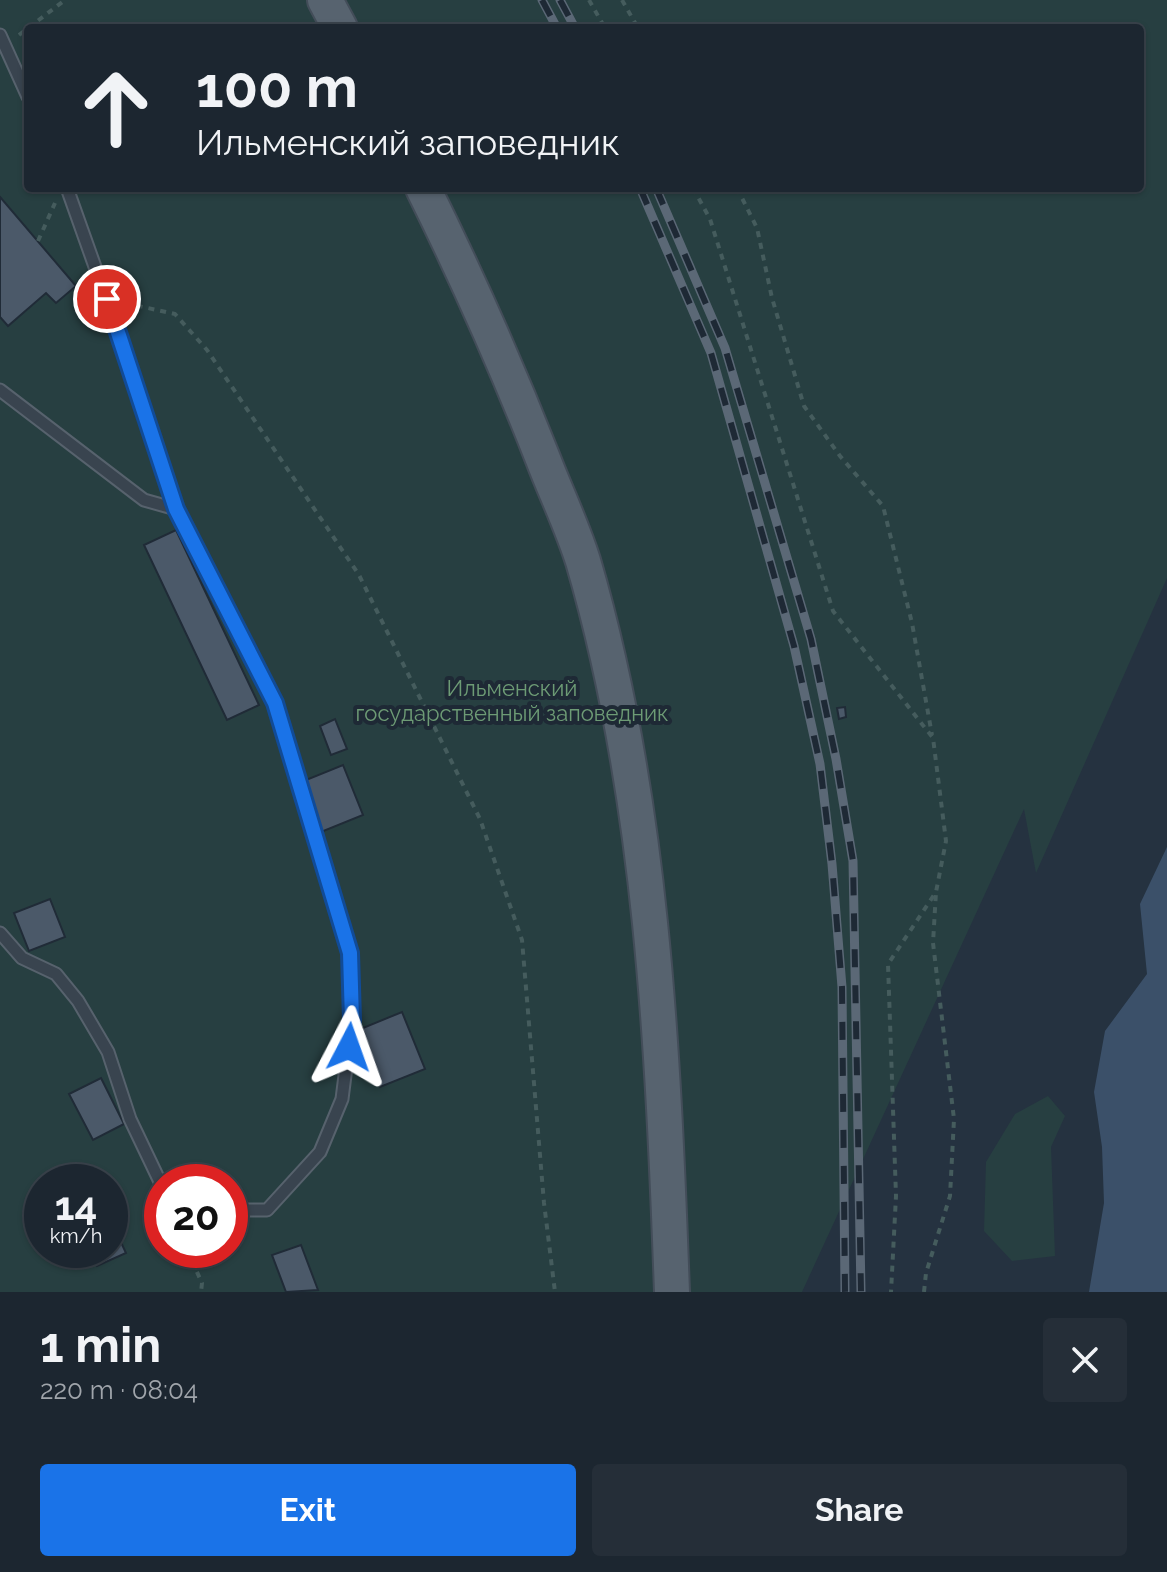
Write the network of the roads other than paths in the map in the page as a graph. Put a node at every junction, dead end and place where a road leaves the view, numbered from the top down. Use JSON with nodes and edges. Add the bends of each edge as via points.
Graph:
{"nodes":[{"id":1,"x":325,"y":0,"type":"edge"},
{"id":2,"x":338,"y":24,"type":"edge"},
{"id":3,"x":2,"y":40,"type":"edge"},
{"id":4,"x":24,"y":88,"type":"edge"},
{"id":5,"x":68,"y":192,"type":"edge"},
{"id":6,"x":425,"y":192,"type":"edge"},
{"id":7,"x":0,"y":390,"type":"edge"},
{"id":8,"x":176,"y":509,"type":"junction"},
{"id":9,"x":0,"y":933,"type":"edge"},
{"id":10,"x":151,"y":1164,"type":"edge"},
{"id":11,"x":248,"y":1210,"type":"edge"},
{"id":12,"x":672,"y":1292,"type":"edge"}],
"edges":[{"from":1,"to":2,"type":"main road"},
{"from":3,"to":4,"type":"lane"},
{"from":5,"to":8,"type":"lane"},
{"from":6,"to":12,"type":"main road","via":[[468,278],[582,558],[616,687],[648,898],[666,1127]]},
{"from":7,"to":8,"type":"lane","via":[[144,500]]},
{"from":8,"to":11,"type":"lane","via":[[275,703],[350,953],[352,1020],[342,1099],[320,1152],[267,1210]]},
{"from":9,"to":10,"type":"lane","via":[[22,958],[56,974],[78,1001],[108,1052]]}]}
